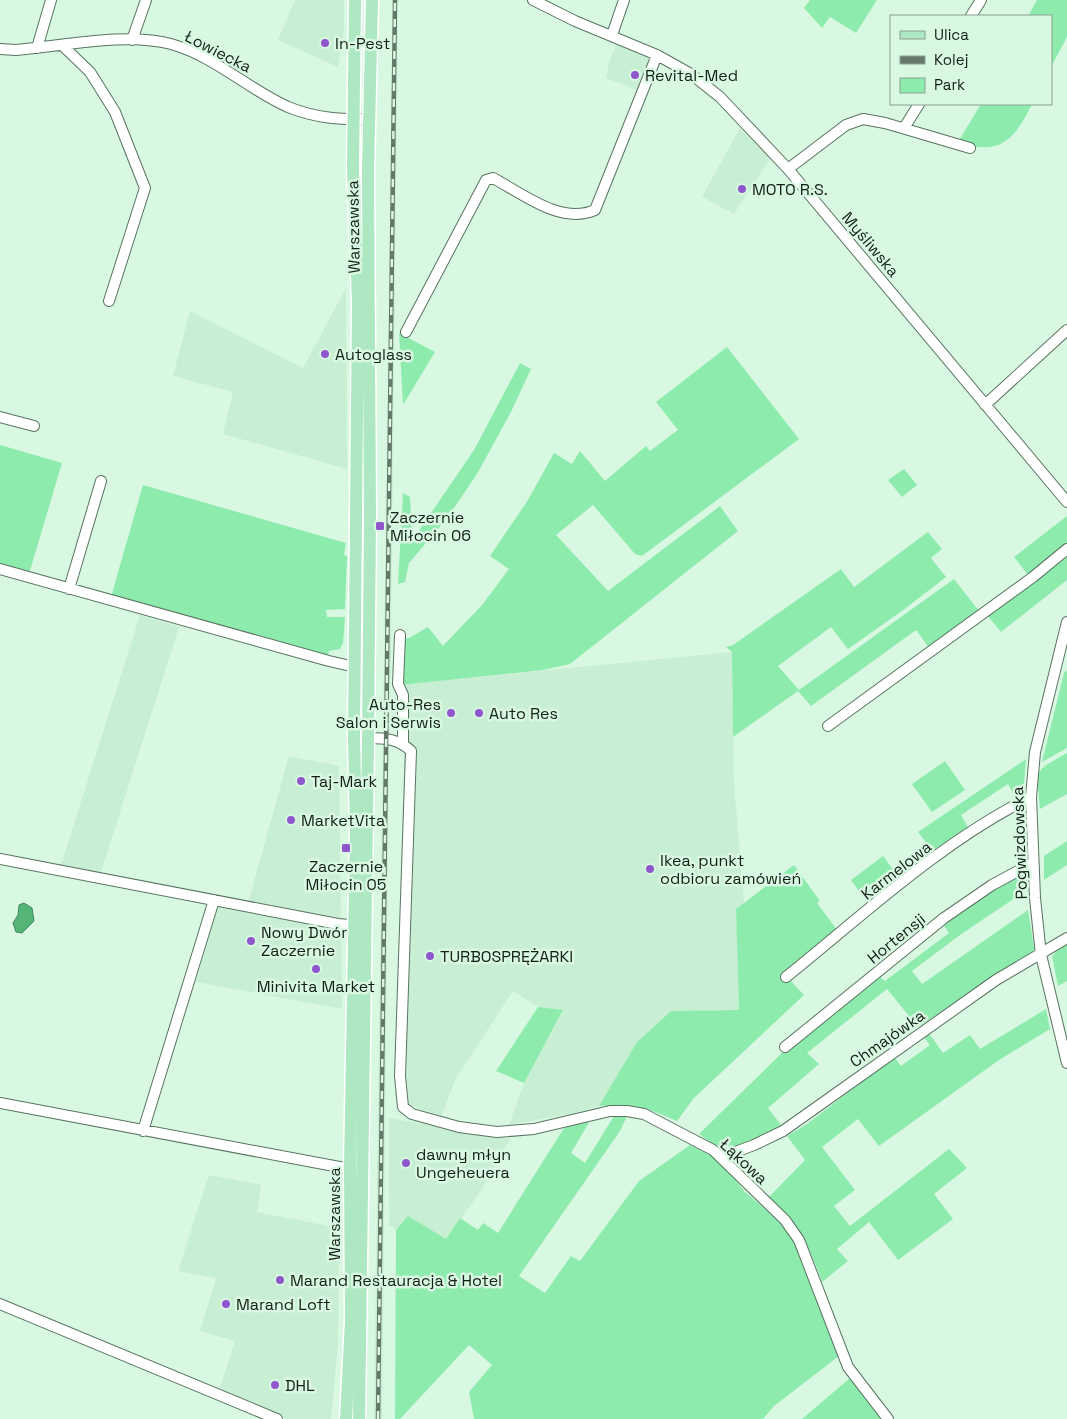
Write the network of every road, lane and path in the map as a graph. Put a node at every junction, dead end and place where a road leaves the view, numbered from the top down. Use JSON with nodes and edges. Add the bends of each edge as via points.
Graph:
{"nodes":[{"id":1,"x":51,"y":0,"type":"edge"},
{"id":2,"x":146,"y":0,"type":"edge"},
{"id":3,"x":355,"y":0,"type":"edge"},
{"id":4,"x":372,"y":0,"type":"edge"},
{"id":5,"x":533,"y":0,"type":"edge"},
{"id":6,"x":624,"y":0,"type":"edge"},
{"id":7,"x":981,"y":0,"type":"edge"},
{"id":8,"x":972,"y":15,"type":"edge"},
{"id":9,"x":612,"y":35,"type":"junction"},
{"id":10,"x":132,"y":40,"type":"junction"},
{"id":11,"x":63,"y":46,"type":"junction"},
{"id":12,"x":38,"y":48,"type":"junction"},
{"id":13,"x":0,"y":49,"type":"edge"},
{"id":14,"x":657,"y":54,"type":"junction"},
{"id":15,"x":917,"y":105,"type":"edge"},
{"id":16,"x":354,"y":119,"type":"junction"},
{"id":17,"x":370,"y":119,"type":"junction"},
{"id":18,"x":904,"y":128,"type":"junction"},
{"id":19,"x":970,"y":148,"type":"dead end"},
{"id":20,"x":788,"y":169,"type":"junction"},
{"id":21,"x":109,"y":301,"type":"dead end"},
{"id":22,"x":1067,"y":330,"type":"edge"},
{"id":23,"x":406,"y":332,"type":"dead end"},
{"id":24,"x":986,"y":405,"type":"junction"},
{"id":25,"x":0,"y":417,"type":"edge"},
{"id":26,"x":34,"y":426,"type":"dead end"},
{"id":27,"x":101,"y":481,"type":"dead end"},
{"id":28,"x":1067,"y":502,"type":"edge"},
{"id":29,"x":1067,"y":549,"type":"edge"},
{"id":30,"x":0,"y":569,"type":"edge"},
{"id":31,"x":69,"y":589,"type":"junction"},
{"id":32,"x":1067,"y":622,"type":"edge"},
{"id":33,"x":400,"y":635,"type":"dead end"},
{"id":34,"x":355,"y":667,"type":"junction"},
{"id":35,"x":368,"y":670,"type":"junction"},
{"id":36,"x":828,"y":726,"type":"dead end"},
{"id":37,"x":368,"y":738,"type":"junction"},
{"id":38,"x":403,"y":743,"type":"junction"},
{"id":39,"x":1031,"y":796,"type":"junction"},
{"id":40,"x":0,"y":859,"type":"edge"},
{"id":41,"x":1033,"y":863,"type":"junction"},
{"id":42,"x":214,"y":900,"type":"junction"},
{"id":43,"x":359,"y":926,"type":"junction"},
{"id":44,"x":1067,"y":938,"type":"edge"},
{"id":45,"x":1041,"y":955,"type":"junction"},
{"id":46,"x":786,"y":977,"type":"dead end"},
{"id":47,"x":785,"y":1047,"type":"dead end"},
{"id":48,"x":1067,"y":1063,"type":"edge"},
{"id":49,"x":357,"y":1102,"type":"junction"},
{"id":50,"x":0,"y":1103,"type":"edge"},
{"id":51,"x":143,"y":1131,"type":"junction"},
{"id":52,"x":722,"y":1157,"type":"junction"},
{"id":53,"x":350,"y":1169,"type":"junction"},
{"id":54,"x":0,"y":1304,"type":"edge"},
{"id":55,"x":277,"y":1419,"type":"edge"},
{"id":56,"x":346,"y":1419,"type":"edge"},
{"id":57,"x":359,"y":1419,"type":"edge"},
{"id":58,"x":888,"y":1419,"type":"edge"}],
"edges":[{"from":1,"to":12,"type":"street"},
{"from":2,"to":10,"type":"street"},
{"from":3,"to":16,"type":"main road","name":"Warszawska"},
{"from":4,"to":17,"type":"main road","name":"Warszawska"},
{"from":5,"to":9,"type":"street","name":"Myśliwska","via":[[575,22]]},
{"from":6,"to":9,"type":"street"},
{"from":7,"to":8,"type":"street"},
{"from":9,"to":14,"type":"street","name":"Myśliwska"},
{"from":10,"to":11,"type":"street","name":"Łowiecka"},
{"from":10,"to":16,"type":"street","name":"Łowiecka","via":[[171,44],[202,57],[286,106],[304,113]]},
{"from":11,"to":12,"type":"street","name":"Łowiecka"},
{"from":11,"to":21,"type":"street","via":[[90,72],[115,112],[145,188]]},
{"from":12,"to":13,"type":"street","name":"Łowiecka"},
{"from":14,"to":20,"type":"street","name":"Myśliwska","via":[[691,74],[720,97]]},
{"from":14,"to":23,"type":"street","via":[[595,210],[577,215],[560,213],[493,178],[486,180]]},
{"from":15,"to":18,"type":"street"},
{"from":16,"to":17,"type":"street","name":"Łowiecka"},
{"from":16,"to":34,"type":"main road","name":"Warszawska","via":[[358,302]]},
{"from":17,"to":35,"type":"main road","name":"Warszawska"},
{"from":18,"to":19,"type":"street"},
{"from":18,"to":20,"type":"street","via":[[863,119],[846,125]]},
{"from":20,"to":24,"type":"street","name":"Myśliwska"},
{"from":22,"to":24,"type":"street"},
{"from":24,"to":28,"type":"street","name":"Myśliwska"},
{"from":25,"to":26,"type":"street"},
{"from":27,"to":31,"type":"street"},
{"from":29,"to":36,"type":"street"},
{"from":30,"to":31,"type":"street"},
{"from":31,"to":34,"type":"street"},
{"from":32,"to":39,"type":"street","name":"Pogwizdowska","via":[[1035,752]]},
{"from":33,"to":38,"type":"street","via":[[398,684],[403,696]]},
{"from":34,"to":35,"type":"street"},
{"from":34,"to":43,"type":"main road","name":"Warszawska"},
{"from":35,"to":37,"type":"main road","name":"Warszawska"},
{"from":37,"to":38,"type":"street"},
{"from":37,"to":43,"type":"main road","name":"Warszawska"},
{"from":38,"to":52,"type":"street","name":"Łąkowa","via":[[411,751],[400,1076],[403,1107],[412,1114],[459,1127],[497,1132],[534,1129],[610,1111],[627,1111],[644,1114]]},
{"from":39,"to":41,"type":"street","name":"Pogwizdowska"},
{"from":39,"to":46,"type":"street","name":"Karmelowa","via":[[932,861]]},
{"from":40,"to":42,"type":"street"},
{"from":41,"to":45,"type":"street","name":"Pogwizdowska"},
{"from":41,"to":47,"type":"street","name":"Hortensji","via":[[992,885],[944,918]]},
{"from":42,"to":43,"type":"street"},
{"from":42,"to":51,"type":"street"},
{"from":43,"to":49,"type":"main road"},
{"from":44,"to":45,"type":"street","name":"Chmajówka"},
{"from":45,"to":48,"type":"street","name":"Pogwizdowska"},
{"from":45,"to":52,"type":"street","name":"Chmajówka","via":[[996,980],[783,1131]]},
{"from":49,"to":53,"type":"main road","name":"Warszawska"},
{"from":49,"to":57,"type":"main road","name":"Warszawska"},
{"from":50,"to":51,"type":"street"},
{"from":51,"to":53,"type":"street"},
{"from":52,"to":58,"type":"street","name":"Łąkowa","via":[[785,1220],[799,1240],[848,1367]]},
{"from":53,"to":56,"type":"main road","name":"Warszawska","via":[[351,1321]]},
{"from":54,"to":55,"type":"street"}]}
